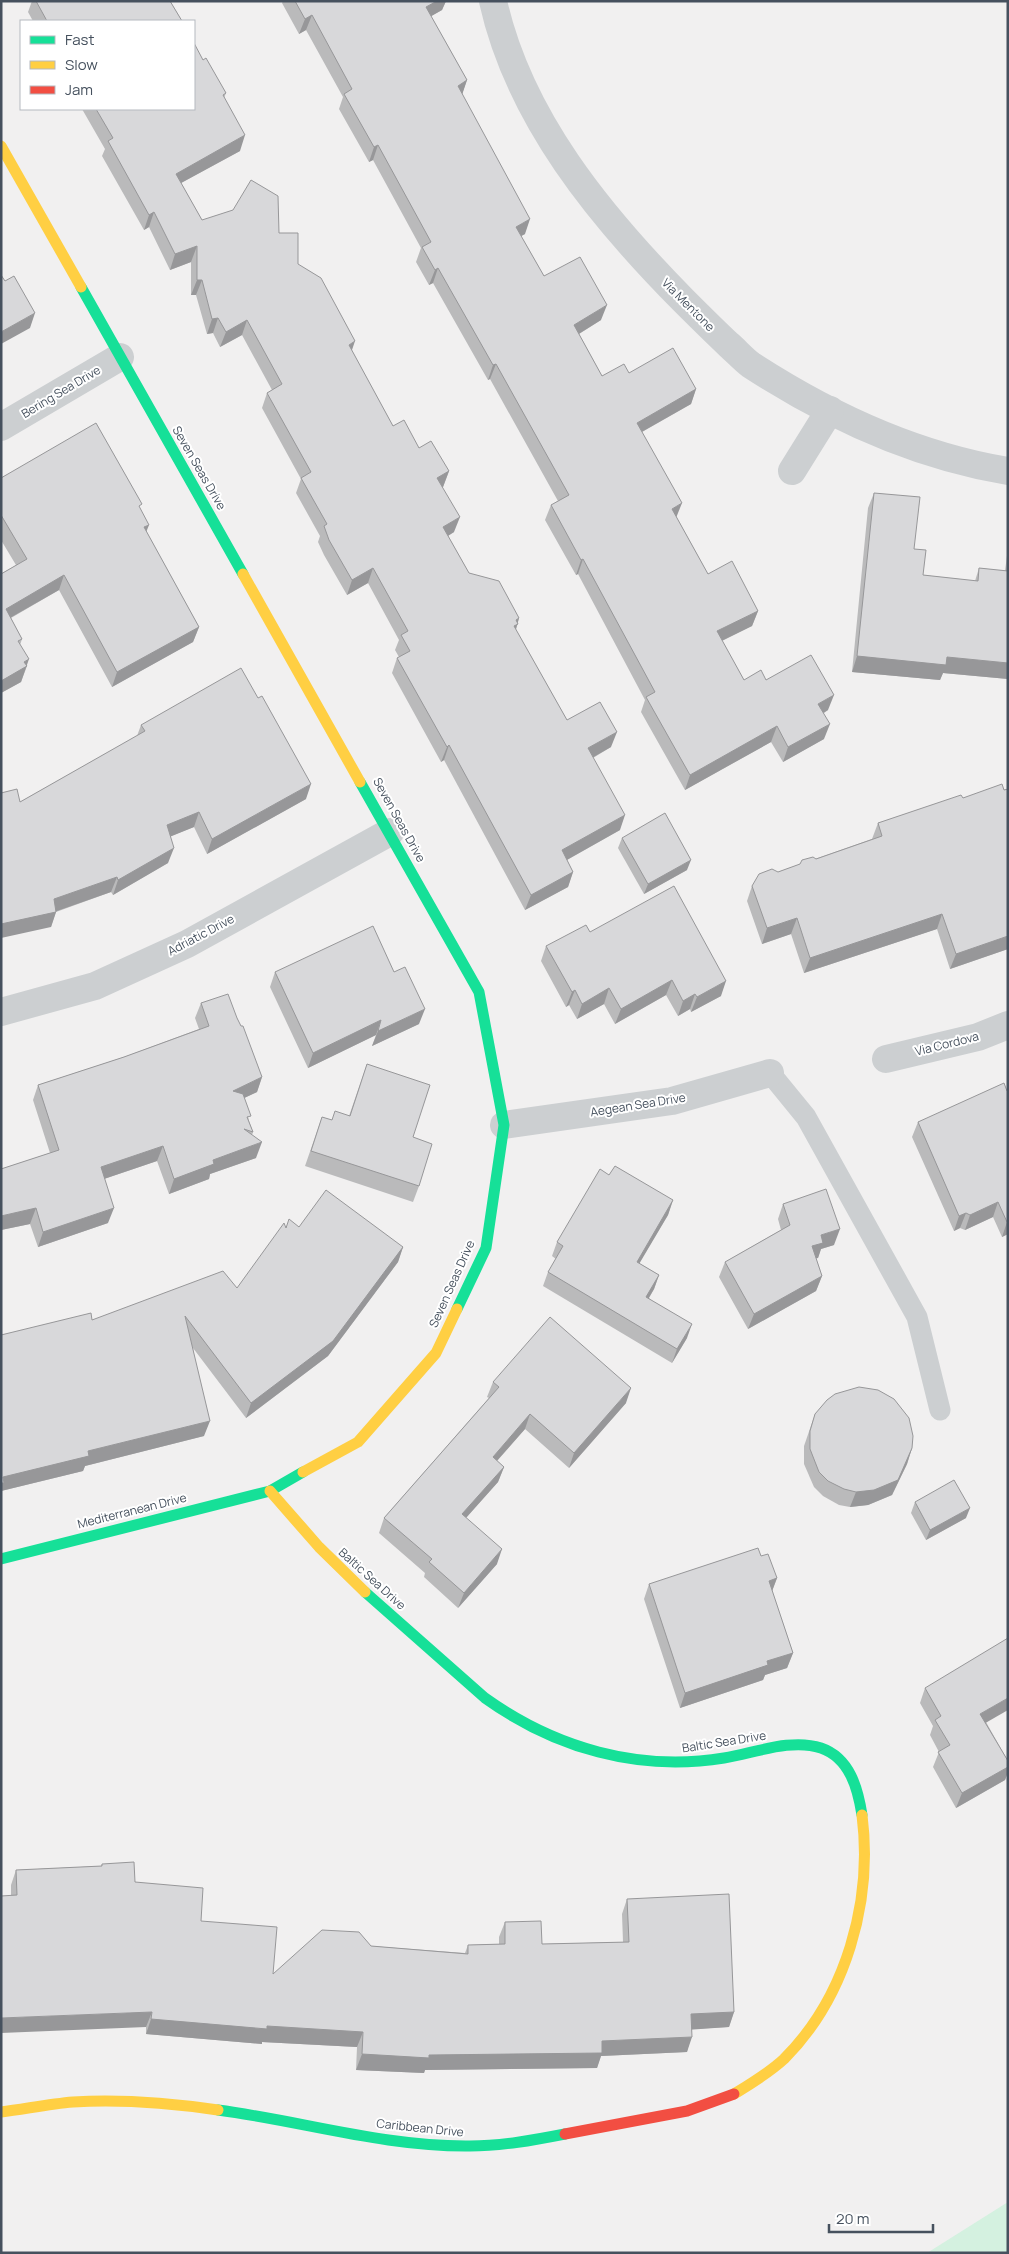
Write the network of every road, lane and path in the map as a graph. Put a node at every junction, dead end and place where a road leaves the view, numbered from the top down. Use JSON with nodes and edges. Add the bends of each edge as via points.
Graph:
{"nodes":[{"id":1,"x":493,"y":1,"type":"edge"},
{"id":2,"x":1,"y":146,"type":"edge"},
{"id":3,"x":120,"y":357,"type":"junction"},
{"id":4,"x":830,"y":410,"type":"junction"},
{"id":5,"x":1,"y":427,"type":"edge"},
{"id":6,"x":792,"y":471,"type":"dead end"},
{"id":7,"x":1008,"y":471,"type":"edge"},
{"id":8,"x":390,"y":832,"type":"junction"},
{"id":9,"x":1,"y":1012,"type":"edge"},
{"id":10,"x":1008,"y":1025,"type":"edge"},
{"id":11,"x":886,"y":1059,"type":"dead end"},
{"id":12,"x":770,"y":1073,"type":"joint"},
{"id":13,"x":504,"y":1125,"type":"junction"},
{"id":14,"x":940,"y":1410,"type":"dead end"},
{"id":15,"x":270,"y":1490,"type":"junction"},
{"id":16,"x":1,"y":1559,"type":"edge"},
{"id":17,"x":789,"y":2051,"type":"joint"},
{"id":18,"x":1,"y":2112,"type":"edge"}],
"edges":[{"from":1,"to":4,"type":"street","name":"Via Mentone","via":[[501,37],[531,102],[565,160],[606,218],[671,289],[750,364]]},
{"from":2,"to":3,"type":"street","name":"Seven Seas Drive"},
{"from":3,"to":5,"type":"street","name":"Bering Sea Drive"},
{"from":3,"to":8,"type":"street","name":"Seven Seas Drive"},
{"from":4,"to":6,"type":"street"},
{"from":4,"to":7,"type":"street","name":"Via Mentone","via":[[903,443],[978,466]]},
{"from":8,"to":9,"type":"street","name":"Adriatic Drive","via":[[187,944],[96,986]]},
{"from":8,"to":13,"type":"street","name":"Seven Seas Drive","via":[[479,992]]},
{"from":10,"to":11,"type":"street","name":"Via Cordova","via":[[978,1037]]},
{"from":12,"to":13,"type":"street","name":"Aegean Sea Drive","via":[[672,1101]]},
{"from":12,"to":14,"type":"lane","via":[[806,1117],[917,1317]]},
{"from":13,"to":15,"type":"street","name":"Seven Seas Drive","via":[[486,1248],[436,1353],[358,1442]]},
{"from":15,"to":16,"type":"street","name":"Mediterranean Drive"},
{"from":15,"to":17,"type":"street","name":"Baltic Sea Drive","via":[[360,1589],[488,1700],[540,1730],[603,1754],[658,1763],[708,1761],[799,1745],[826,1750],[840,1759],[851,1772],[860,1806],[863,1863],[859,1915],[848,1959],[833,1992],[812,2025]]},
{"from":17,"to":18,"type":"street","name":"Caribbean Drive","via":[[737,2093],[712,2103],[549,2138],[499,2144],[469,2146],[398,2142],[225,2111],[123,2101],[71,2102]]}]}
